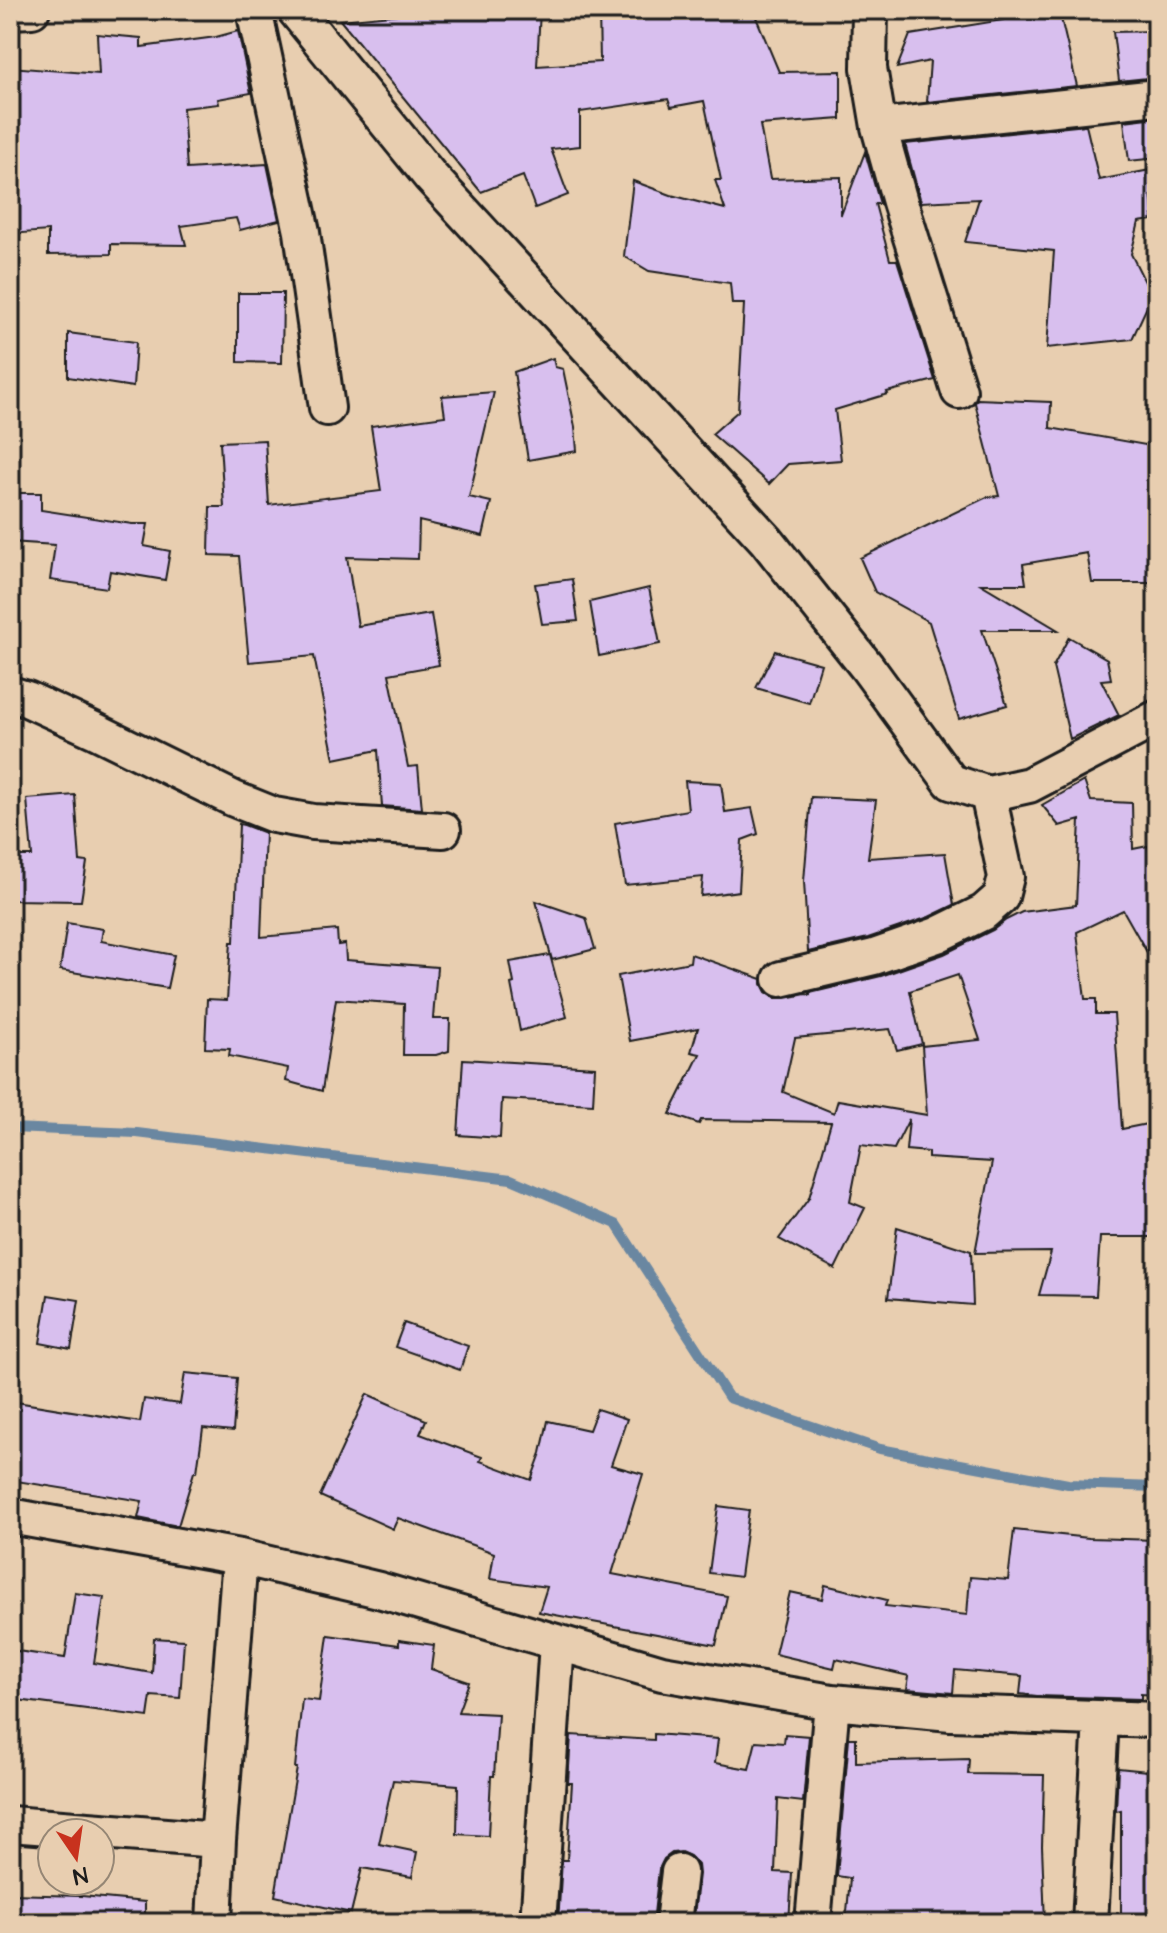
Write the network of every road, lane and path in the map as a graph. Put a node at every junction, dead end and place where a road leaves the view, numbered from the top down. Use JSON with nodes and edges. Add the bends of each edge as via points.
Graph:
{"nodes":[{"id":1,"x":32,"y":10,"type":"edge"},
{"id":2,"x":254,"y":10,"type":"edge"},
{"id":3,"x":295,"y":10,"type":"edge"},
{"id":4,"x":870,"y":10,"type":"edge"},
{"id":5,"x":10,"y":11,"type":"edge"},
{"id":6,"x":1157,"y":97,"type":"edge"},
{"id":7,"x":879,"y":127,"type":"junction"},
{"id":8,"x":959,"y":391,"type":"dead end"},
{"id":9,"x":327,"y":408,"type":"dead end"},
{"id":10,"x":10,"y":694,"type":"edge"},
{"id":11,"x":1157,"y":718,"type":"edge"},
{"id":12,"x":988,"y":794,"type":"junction"},
{"id":13,"x":443,"y":830,"type":"dead end"},
{"id":14,"x":781,"y":979,"type":"dead end"},
{"id":15,"x":10,"y":1516,"type":"edge"},
{"id":16,"x":240,"y":1557,"type":"junction"},
{"id":17,"x":557,"y":1643,"type":"junction"},
{"id":18,"x":832,"y":1702,"type":"junction"},
{"id":19,"x":1101,"y":1719,"type":"junction"},
{"id":20,"x":1157,"y":1720,"type":"edge"},
{"id":21,"x":10,"y":1824,"type":"edge"},
{"id":22,"x":218,"y":1840,"type":"junction"},
{"id":23,"x":679,"y":1872,"type":"dead end"},
{"id":24,"x":214,"y":1923,"type":"edge"},
{"id":25,"x":538,"y":1923,"type":"edge"},
{"id":26,"x":673,"y":1923,"type":"edge"},
{"id":27,"x":813,"y":1923,"type":"edge"},
{"id":28,"x":1090,"y":1923,"type":"edge"}],
"edges":[{"from":1,"to":5,"type":"street"},
{"from":2,"to":9,"type":"street","via":[[302,232]]},
{"from":3,"to":12,"type":"street","via":[[430,176],[766,540],[951,782]]},
{"from":4,"to":7,"type":"street","via":[[869,68]]},
{"from":6,"to":7,"type":"street"},
{"from":7,"to":8,"type":"street"},
{"from":10,"to":13,"type":"street","via":[[274,815]]},
{"from":11,"to":12,"type":"street","via":[[1029,785]]},
{"from":12,"to":14,"type":"street","via":[[1006,877],[1001,897],[984,912],[937,935],[874,957]]},
{"from":15,"to":16,"type":"street"},
{"from":16,"to":17,"type":"street","via":[[379,1590]]},
{"from":16,"to":22,"type":"street"},
{"from":17,"to":18,"type":"street","via":[[662,1673]]},
{"from":17,"to":25,"type":"street"},
{"from":18,"to":19,"type":"street"},
{"from":18,"to":27,"type":"street"},
{"from":19,"to":20,"type":"street"},
{"from":19,"to":28,"type":"street"},
{"from":21,"to":22,"type":"street"},
{"from":22,"to":24,"type":"street"},
{"from":23,"to":26,"type":"street"}]}
